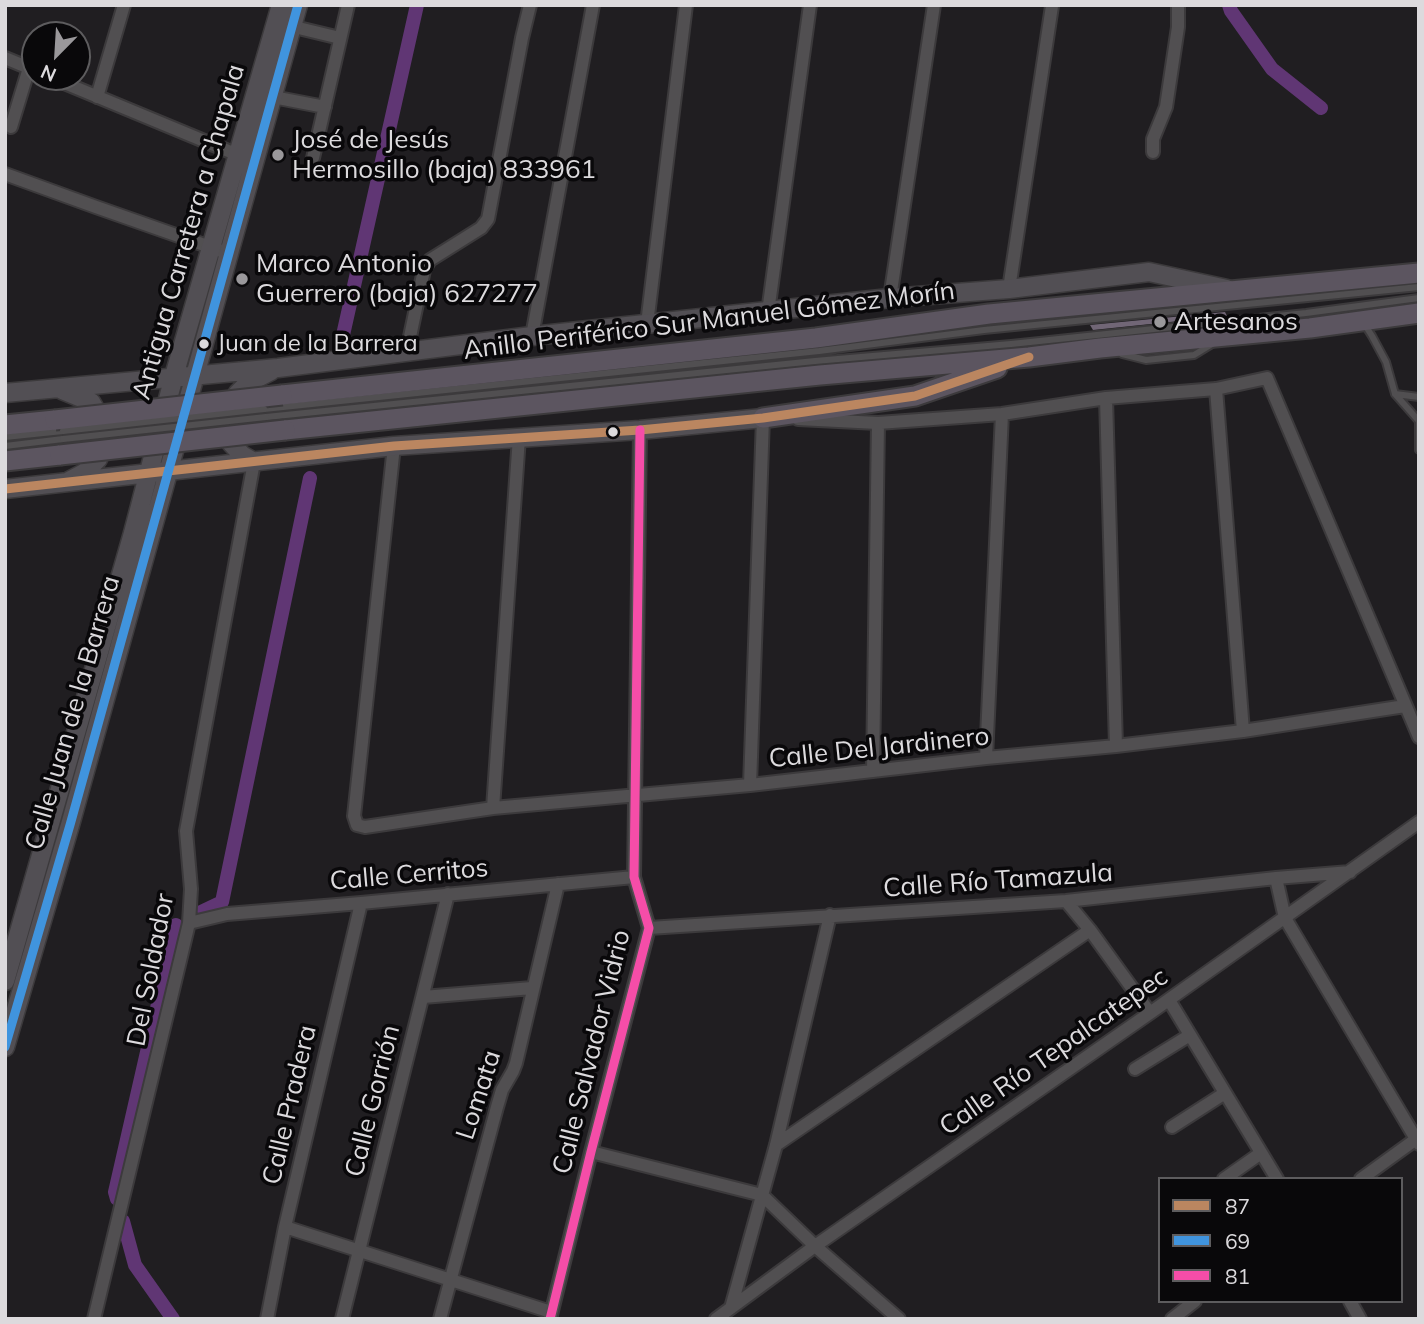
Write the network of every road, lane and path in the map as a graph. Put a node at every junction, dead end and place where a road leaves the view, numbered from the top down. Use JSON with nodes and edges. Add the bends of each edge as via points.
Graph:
{"nodes":[{"id":1,"x":124,"y":5,"type":"edge"},
{"id":2,"x":298,"y":5,"type":"edge"},
{"id":3,"x":348,"y":5,"type":"edge"},
{"id":4,"x":530,"y":5,"type":"edge"},
{"id":5,"x":593,"y":5,"type":"edge"},
{"id":6,"x":686,"y":5,"type":"edge"},
{"id":7,"x":810,"y":5,"type":"edge"},
{"id":8,"x":934,"y":5,"type":"edge"},
{"id":9,"x":1051,"y":5,"type":"edge"},
{"id":10,"x":1178,"y":5,"type":"edge"},
{"id":11,"x":283,"y":18,"type":"edge"},
{"id":12,"x":340,"y":38,"type":"junction"},
{"id":13,"x":24,"y":91,"type":"edge"},
{"id":14,"x":83,"y":91,"type":"edge"},
{"id":15,"x":97,"y":97,"type":"junction"},
{"id":16,"x":273,"y":97,"type":"junction"},
{"id":17,"x":325,"y":107,"type":"junction"},
{"id":18,"x":11,"y":127,"type":"dead end"},
{"id":19,"x":1153,"y":152,"type":"dead end"},
{"id":20,"x":238,"y":155,"type":"junction"},
{"id":21,"x":313,"y":158,"type":"dead end"},
{"id":22,"x":5,"y":173,"type":"edge"},
{"id":23,"x":212,"y":247,"type":"junction"},
{"id":24,"x":230,"y":254,"type":"junction"},
{"id":25,"x":1419,"y":273,"type":"edge"},
{"id":26,"x":1419,"y":287,"type":"edge"},
{"id":27,"x":1009,"y":289,"type":"junction"},
{"id":28,"x":1298,"y":291,"type":"junction"},
{"id":29,"x":1231,"y":297,"type":"junction"},
{"id":30,"x":890,"y":298,"type":"junction"},
{"id":31,"x":1419,"y":298,"type":"edge"},
{"id":32,"x":768,"y":312,"type":"junction"},
{"id":33,"x":1419,"y":313,"type":"edge"},
{"id":34,"x":1308,"y":320,"type":"junction"},
{"id":35,"x":1362,"y":321,"type":"junction"},
{"id":36,"x":647,"y":324,"type":"junction"},
{"id":37,"x":1237,"y":329,"type":"junction"},
{"id":38,"x":532,"y":336,"type":"junction"},
{"id":39,"x":407,"y":351,"type":"junction"},
{"id":40,"x":1029,"y":357,"type":"junction"},
{"id":41,"x":278,"y":368,"type":"junction"},
{"id":42,"x":195,"y":374,"type":"junction"},
{"id":43,"x":174,"y":376,"type":"junction"},
{"id":44,"x":57,"y":388,"type":"junction"},
{"id":45,"x":1216,"y":389,"type":"junction"},
{"id":46,"x":5,"y":393,"type":"edge"},
{"id":47,"x":1395,"y":394,"type":"junction"},
{"id":48,"x":1419,"y":397,"type":"edge"},
{"id":49,"x":1106,"y":398,"type":"junction"},
{"id":50,"x":265,"y":413,"type":"junction"},
{"id":51,"x":1002,"y":414,"type":"junction"},
{"id":52,"x":763,"y":418,"type":"junction"},
{"id":53,"x":1418,"y":419,"type":"edge"},
{"id":54,"x":878,"y":423,"type":"junction"},
{"id":55,"x":5,"y":425,"type":"edge"},
{"id":56,"x":59,"y":426,"type":"junction"},
{"id":57,"x":640,"y":430,"type":"junction"},
{"id":58,"x":5,"y":437,"type":"edge"},
{"id":59,"x":519,"y":437,"type":"junction"},
{"id":60,"x":5,"y":446,"type":"edge"},
{"id":61,"x":394,"y":446,"type":"junction"},
{"id":62,"x":62,"y":447,"type":"junction"},
{"id":63,"x":1419,"y":450,"type":"edge"},
{"id":64,"x":5,"y":461,"type":"edge"},
{"id":65,"x":254,"y":462,"type":"junction"},
{"id":66,"x":167,"y":473,"type":"junction"},
{"id":67,"x":148,"y":474,"type":"junction"},
{"id":68,"x":66,"y":482,"type":"junction"},
{"id":69,"x":5,"y":489,"type":"edge"},
{"id":70,"x":1405,"y":706,"type":"junction"},
{"id":71,"x":1243,"y":732,"type":"junction"},
{"id":72,"x":1419,"y":737,"type":"edge"},
{"id":73,"x":1116,"y":746,"type":"junction"},
{"id":74,"x":986,"y":758,"type":"junction"},
{"id":75,"x":873,"y":772,"type":"junction"},
{"id":76,"x":750,"y":785,"type":"junction"},
{"id":77,"x":635,"y":795,"type":"junction"},
{"id":78,"x":494,"y":808,"type":"junction"},
{"id":79,"x":51,"y":820,"type":"junction"},
{"id":80,"x":1419,"y":822,"type":"edge"},
{"id":81,"x":70,"y":825,"type":"junction"},
{"id":82,"x":1350,"y":872,"type":"junction"},
{"id":83,"x":634,"y":877,"type":"junction"},
{"id":84,"x":1276,"y":878,"type":"junction"},
{"id":85,"x":558,"y":884,"type":"junction"},
{"id":86,"x":448,"y":894,"type":"junction"},
{"id":87,"x":1066,"y":901,"type":"junction"},
{"id":88,"x":361,"y":903,"type":"junction"},
{"id":89,"x":830,"y":915,"type":"junction"},
{"id":90,"x":1285,"y":918,"type":"junction"},
{"id":91,"x":22,"y":923,"type":"junction"},
{"id":92,"x":189,"y":923,"type":"junction"},
{"id":93,"x":40,"y":928,"type":"junction"},
{"id":94,"x":649,"y":928,"type":"junction"},
{"id":95,"x":1090,"y":930,"type":"junction"},
{"id":96,"x":5,"y":981,"type":"edge"},
{"id":97,"x":532,"y":988,"type":"junction"},
{"id":98,"x":423,"y":997,"type":"junction"},
{"id":99,"x":1169,"y":1000,"type":"junction"},
{"id":100,"x":1150,"y":1013,"type":"junction"},
{"id":101,"x":1190,"y":1035,"type":"junction"},
{"id":102,"x":7,"y":1037,"type":"edge"},
{"id":103,"x":1135,"y":1069,"type":"dead end"},
{"id":104,"x":1225,"y":1093,"type":"junction"},
{"id":105,"x":1172,"y":1128,"type":"dead end"},
{"id":106,"x":1418,"y":1140,"type":"edge"},
{"id":107,"x":776,"y":1145,"type":"junction"},
{"id":108,"x":591,"y":1152,"type":"junction"},
{"id":109,"x":1261,"y":1153,"type":"junction"},
{"id":110,"x":1227,"y":1177,"type":"edge"},
{"id":111,"x":1276,"y":1177,"type":"edge"},
{"id":112,"x":1364,"y":1177,"type":"edge"},
{"id":113,"x":762,"y":1195,"type":"junction"},
{"id":114,"x":285,"y":1227,"type":"junction"},
{"id":115,"x":815,"y":1246,"type":"junction"},
{"id":116,"x":358,"y":1251,"type":"junction"},
{"id":117,"x":450,"y":1279,"type":"junction"},
{"id":118,"x":1192,"y":1303,"type":"edge"},
{"id":119,"x":1351,"y":1303,"type":"edge"},
{"id":120,"x":732,"y":1308,"type":"junction"},
{"id":121,"x":550,"y":1316,"type":"edge"},
{"id":122,"x":94,"y":1319,"type":"edge"},
{"id":123,"x":267,"y":1319,"type":"edge"},
{"id":124,"x":342,"y":1319,"type":"edge"},
{"id":125,"x":440,"y":1319,"type":"edge"},
{"id":126,"x":716,"y":1319,"type":"edge"},
{"id":127,"x":899,"y":1319,"type":"edge"},
{"id":128,"x":1172,"y":1319,"type":"edge"},
{"id":129,"x":1360,"y":1319,"type":"edge"}],
"edges":[{"from":1,"to":15,"type":"street"},
{"from":2,"to":11,"type":"main road","name":"Antigua Carretera a Chapala"},
{"from":3,"to":12,"type":"street"},
{"from":4,"to":39,"type":"street","via":[[488,219],[430,260]]},
{"from":5,"to":38,"type":"street"},
{"from":6,"to":36,"type":"street"},
{"from":7,"to":32,"type":"street"},
{"from":8,"to":30,"type":"street"},
{"from":9,"to":27,"type":"street"},
{"from":10,"to":19,"type":"street","via":[[1166,107],[1153,139]]},
{"from":11,"to":12,"type":"street"},
{"from":11,"to":16,"type":"main road","name":"Antigua Carretera a Chapala"},
{"from":11,"to":20,"type":"main road","name":"Antigua Carretera a Chapala"},
{"from":12,"to":17,"type":"street"},
{"from":13,"to":18,"type":"street"},
{"from":14,"to":15,"type":"street"},
{"from":15,"to":20,"type":"street"},
{"from":16,"to":17,"type":"street"},
{"from":16,"to":24,"type":"main road","name":"Antigua Carretera a Chapala"},
{"from":17,"to":21,"type":"street"},
{"from":20,"to":23,"type":"main road","name":"Antigua Carretera a Chapala"},
{"from":22,"to":23,"type":"street"},
{"from":23,"to":24,"type":"street"},
{"from":23,"to":43,"type":"main road","name":"Antigua Carretera a Chapala"},
{"from":24,"to":42,"type":"main road","name":"Antigua Carretera a Chapala"},
{"from":25,"to":28,"type":"highway","name":"Anillo Periférico Sur Manuel Gómez Morín"},
{"from":26,"to":28,"type":"lane"},
{"from":27,"to":29,"type":"main road","via":[[1149,272]]},
{"from":27,"to":30,"type":"main road"},
{"from":28,"to":29,"type":"highway","name":"Anillo Periférico Sur Manuel Gómez Morín"},
{"from":29,"to":50,"type":"lane","via":[[805,353]]},
{"from":29,"to":56,"type":"highway","name":"Anillo Periférico Sur Manuel Gómez Morín","bridge":true,"via":[[989,314],[816,338],[282,395]]},
{"from":30,"to":32,"type":"main road"},
{"from":31,"to":34,"type":"lane"},
{"from":32,"to":36,"type":"main road"},
{"from":33,"to":35,"type":"highway"},
{"from":34,"to":35,"type":"highway"},
{"from":34,"to":37,"type":"highway"},
{"from":35,"to":47,"type":"lane","via":[[1386,362]]},
{"from":36,"to":38,"type":"main road"},
{"from":37,"to":40,"type":"highway"},
{"from":37,"to":50,"type":"lane","via":[[1011,344]]},
{"from":38,"to":39,"type":"main road"},
{"from":39,"to":41,"type":"main road"},
{"from":40,"to":52,"type":"highway","via":[[915,396]]},
{"from":40,"to":62,"type":"highway","bridge":true,"via":[[285,430]]},
{"from":41,"to":42,"type":"main road"},
{"from":41,"to":65,"type":"main road","via":[[248,383],[229,410],[231,443]]},
{"from":42,"to":43,"type":"main road"},
{"from":42,"to":66,"type":"main road","name":"Antigua Carretera a Chapala"},
{"from":43,"to":44,"type":"main road"},
{"from":43,"to":67,"type":"main road","name":"Antigua Carretera a Chapala"},
{"from":44,"to":46,"type":"main road"},
{"from":44,"to":68,"type":"main road","via":[[91,402],[105,438],[98,459]]},
{"from":45,"to":49,"type":"street"},
{"from":45,"to":70,"type":"street","via":[[1267,378]]},
{"from":45,"to":71,"type":"street"},
{"from":47,"to":48,"type":"lane"},
{"from":47,"to":53,"type":"lane"},
{"from":49,"to":51,"type":"street"},
{"from":49,"to":73,"type":"street"},
{"from":50,"to":56,"type":"lane","bridge":true},
{"from":50,"to":62,"type":"lane","bridge":true},
{"from":51,"to":54,"type":"street"},
{"from":51,"to":74,"type":"street"},
{"from":52,"to":54,"type":"street"},
{"from":52,"to":57,"type":"main road"},
{"from":52,"to":76,"type":"street"},
{"from":53,"to":63,"type":"lane"},
{"from":54,"to":75,"type":"street"},
{"from":55,"to":56,"type":"highway","name":"Anillo Periférico Sur Manuel Gómez Morín"},
{"from":56,"to":58,"type":"lane"},
{"from":57,"to":59,"type":"main road"},
{"from":57,"to":77,"type":"street","name":"Calle Salvador Vidrio"},
{"from":59,"to":61,"type":"main road"},
{"from":59,"to":78,"type":"street"},
{"from":60,"to":62,"type":"lane"},
{"from":61,"to":65,"type":"main road"},
{"from":61,"to":78,"type":"street","name":"Calle Del Jardinero","via":[[354,816],[357,825],[365,827]]},
{"from":62,"to":64,"type":"highway"},
{"from":65,"to":66,"type":"main road"},
{"from":65,"to":92,"type":"street","name":"Del Soldador","via":[[186,831]]},
{"from":66,"to":67,"type":"main road"},
{"from":66,"to":81,"type":"main road","name":"Calle Juan de la Barrera"},
{"from":67,"to":68,"type":"main road"},
{"from":67,"to":79,"type":"main road","name":"Calle Juan de la Barrera"},
{"from":68,"to":69,"type":"main road"},
{"from":70,"to":71,"type":"street","name":"Calle Del Jardinero"},
{"from":70,"to":72,"type":"street"},
{"from":71,"to":73,"type":"street","name":"Calle Del Jardinero"},
{"from":73,"to":74,"type":"street","name":"Calle Del Jardinero"},
{"from":74,"to":75,"type":"street","name":"Calle Del Jardinero"},
{"from":75,"to":76,"type":"street","name":"Calle Del Jardinero"},
{"from":76,"to":77,"type":"street","name":"Calle Del Jardinero"},
{"from":77,"to":78,"type":"street","name":"Calle Del Jardinero"},
{"from":77,"to":83,"type":"street","name":"Calle Salvador Vidrio"},
{"from":79,"to":81,"type":"main road"},
{"from":79,"to":91,"type":"main road","name":"Calle Juan de la Barrera"},
{"from":80,"to":82,"type":"street","name":"Calle Río Tepalcatepec"},
{"from":81,"to":93,"type":"main road","name":"Calle Juan de la Barrera"},
{"from":82,"to":84,"type":"street","name":"Calle Río Tamazula"},
{"from":82,"to":90,"type":"street","name":"Calle Río Tepalcatepec"},
{"from":83,"to":85,"type":"street","name":"Calle Cerritos"},
{"from":83,"to":94,"type":"street","name":"Calle Salvador Vidrio"},
{"from":84,"to":87,"type":"street","name":"Calle Río Tamazula"},
{"from":84,"to":90,"type":"street"},
{"from":85,"to":86,"type":"street","name":"Calle Cerritos"},
{"from":85,"to":97,"type":"street","name":"Lomata"},
{"from":86,"to":88,"type":"street","name":"Calle Cerritos"},
{"from":86,"to":98,"type":"street","name":"Calle Gorrión"},
{"from":87,"to":89,"type":"street","name":"Calle Río Tamazula"},
{"from":87,"to":95,"type":"street"},
{"from":88,"to":92,"type":"street","name":"Calle Cerritos","via":[[227,914]]},
{"from":88,"to":114,"type":"street","name":"Calle Pradera"},
{"from":89,"to":94,"type":"street","name":"Calle Río Tamazula"},
{"from":89,"to":107,"type":"street"},
{"from":90,"to":99,"type":"street","name":"Calle Río Tepalcatepec"},
{"from":90,"to":106,"type":"street"},
{"from":91,"to":93,"type":"main road"},
{"from":91,"to":96,"type":"main road","name":"Calle Juan de la Barrera"},
{"from":92,"to":122,"type":"street","name":"Del Soldador"},
{"from":93,"to":102,"type":"main road","name":"Calle Juan de la Barrera"},
{"from":94,"to":108,"type":"street","name":"Calle Salvador Vidrio"},
{"from":95,"to":100,"type":"street"},
{"from":95,"to":107,"type":"street"},
{"from":97,"to":98,"type":"street"},
{"from":97,"to":117,"type":"street","name":"Lomata","via":[[516,1063],[502,1090]]},
{"from":98,"to":116,"type":"street","name":"Calle Gorrión"},
{"from":99,"to":100,"type":"street","name":"Calle Río Tepalcatepec"},
{"from":99,"to":101,"type":"street"},
{"from":100,"to":115,"type":"street","name":"Calle Río Tepalcatepec"},
{"from":101,"to":103,"type":"street"},
{"from":101,"to":104,"type":"street"},
{"from":104,"to":105,"type":"street"},
{"from":104,"to":109,"type":"street"},
{"from":106,"to":112,"type":"street"},
{"from":107,"to":113,"type":"street"},
{"from":108,"to":113,"type":"street"},
{"from":108,"to":121,"type":"street","name":"Calle Salvador Vidrio"},
{"from":109,"to":110,"type":"street"},
{"from":109,"to":111,"type":"street"},
{"from":113,"to":115,"type":"street"},
{"from":113,"to":120,"type":"street"},
{"from":114,"to":116,"type":"street"},
{"from":114,"to":123,"type":"street","name":"Calle Pradera"},
{"from":115,"to":120,"type":"street","name":"Calle Río Tepalcatepec"},
{"from":115,"to":127,"type":"street"},
{"from":116,"to":117,"type":"street"},
{"from":116,"to":124,"type":"street","name":"Calle Gorrión"},
{"from":117,"to":121,"type":"street"},
{"from":117,"to":125,"type":"street","name":"Lomata"},
{"from":118,"to":128,"type":"street"},
{"from":119,"to":129,"type":"street"},
{"from":120,"to":126,"type":"street","name":"Calle Río Tepalcatepec"}]}
